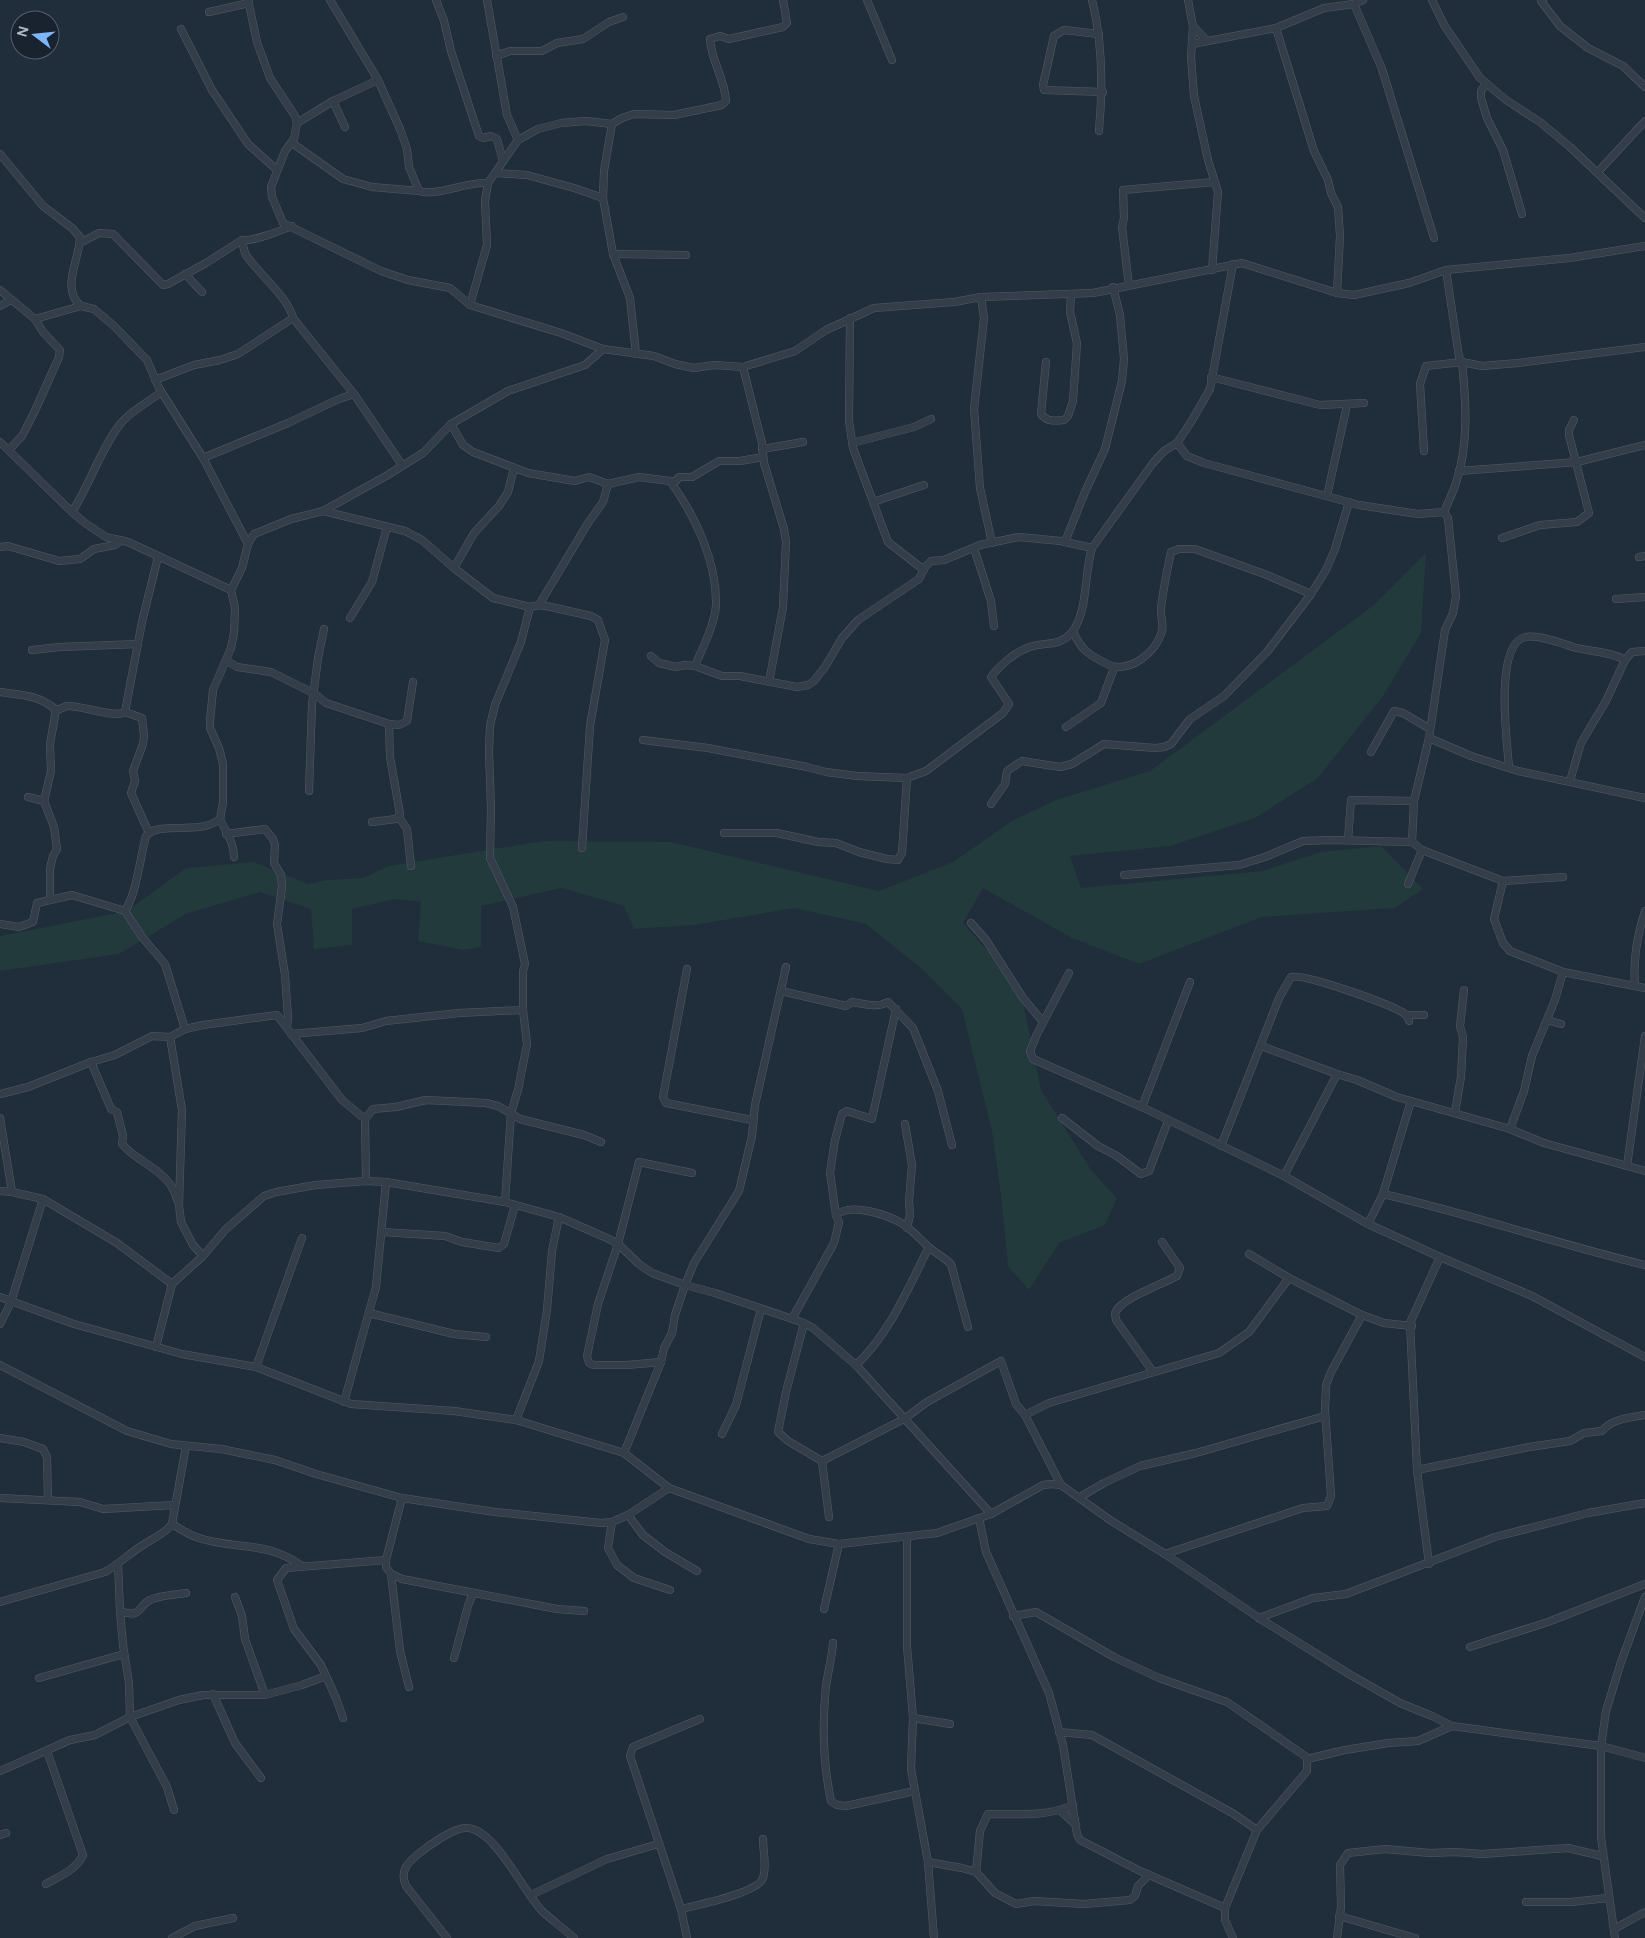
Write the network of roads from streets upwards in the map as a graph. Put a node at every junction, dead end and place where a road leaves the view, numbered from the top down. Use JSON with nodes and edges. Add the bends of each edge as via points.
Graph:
{"nodes":[{"id":1,"x":330,"y":0,"type":"edge"},
{"id":2,"x":436,"y":0,"type":"edge"},
{"id":3,"x":487,"y":0,"type":"edge"},
{"id":4,"x":784,"y":0,"type":"edge"},
{"id":5,"x":867,"y":0,"type":"edge"},
{"id":6,"x":1092,"y":0,"type":"edge"},
{"id":7,"x":1188,"y":0,"type":"edge"},
{"id":8,"x":1363,"y":0,"type":"edge"},
{"id":9,"x":1432,"y":0,"type":"edge"},
{"id":10,"x":1541,"y":0,"type":"edge"},
{"id":11,"x":248,"y":2,"type":"edge"},
{"id":12,"x":1354,"y":4,"type":"junction"},
{"id":13,"x":209,"y":12,"type":"dead end"},
{"id":14,"x":623,"y":17,"type":"dead end"},
{"id":15,"x":1193,"y":26,"type":"junction"},
{"id":16,"x":1276,"y":28,"type":"junction"},
{"id":17,"x":181,"y":29,"type":"dead end"},
{"id":18,"x":1099,"y":34,"type":"junction"},
{"id":19,"x":1207,"y":41,"type":"junction"},
{"id":20,"x":1192,"y":44,"type":"junction"},
{"id":21,"x":496,"y":56,"type":"junction"},
{"id":22,"x":892,"y":60,"type":"dead end"},
{"id":23,"x":378,"y":80,"type":"junction"},
{"id":24,"x":1486,"y":84,"type":"junction"},
{"id":25,"x":1645,"y":87,"type":"edge"},
{"id":26,"x":1103,"y":92,"type":"junction"},
{"id":27,"x":333,"y":101,"type":"junction"},
{"id":28,"x":1645,"y":121,"type":"edge"},
{"id":29,"x":297,"y":123,"type":"junction"},
{"id":30,"x":612,"y":124,"type":"junction"},
{"id":31,"x":345,"y":127,"type":"dead end"},
{"id":32,"x":1099,"y":131,"type":"dead end"},
{"id":33,"x":518,"y":140,"type":"junction"},
{"id":34,"x":292,"y":143,"type":"junction"},
{"id":35,"x":0,"y":154,"type":"edge"},
{"id":36,"x":503,"y":162,"type":"junction"},
{"id":37,"x":277,"y":170,"type":"junction"},
{"id":38,"x":1598,"y":172,"type":"junction"},
{"id":39,"x":496,"y":173,"type":"junction"},
{"id":40,"x":1214,"y":182,"type":"junction"},
{"id":41,"x":488,"y":183,"type":"junction"},
{"id":42,"x":420,"y":191,"type":"junction"},
{"id":43,"x":603,"y":198,"type":"junction"},
{"id":44,"x":1522,"y":214,"type":"dead end"},
{"id":45,"x":1644,"y":215,"type":"edge"},
{"id":46,"x":292,"y":226,"type":"junction"},
{"id":47,"x":1434,"y":238,"type":"dead end"},
{"id":48,"x":242,"y":240,"type":"junction"},
{"id":49,"x":80,"y":244,"type":"junction"},
{"id":50,"x":1645,"y":246,"type":"edge"},
{"id":51,"x":614,"y":254,"type":"junction"},
{"id":52,"x":686,"y":255,"type":"dead end"},
{"id":53,"x":1233,"y":264,"type":"junction"},
{"id":54,"x":1212,"y":270,"type":"junction"},
{"id":55,"x":1446,"y":270,"type":"junction"},
{"id":56,"x":186,"y":274,"type":"junction"},
{"id":57,"x":1129,"y":286,"type":"junction"},
{"id":58,"x":1113,"y":287,"type":"junction"},
{"id":59,"x":0,"y":290,"type":"edge"},
{"id":60,"x":202,"y":292,"type":"dead end"},
{"id":61,"x":1072,"y":294,"type":"junction"},
{"id":62,"x":1337,"y":294,"type":"junction"},
{"id":63,"x":982,"y":297,"type":"junction"},
{"id":64,"x":11,"y":300,"type":"junction"},
{"id":65,"x":470,"y":305,"type":"junction"},
{"id":66,"x":0,"y":306,"type":"edge"},
{"id":67,"x":80,"y":306,"type":"junction"},
{"id":68,"x":293,"y":318,"type":"junction"},
{"id":69,"x":850,"y":318,"type":"junction"},
{"id":70,"x":35,"y":319,"type":"junction"},
{"id":71,"x":1645,"y":347,"type":"edge"},
{"id":72,"x":603,"y":349,"type":"junction"},
{"id":73,"x":636,"y":354,"type":"junction"},
{"id":74,"x":1046,"y":362,"type":"dead end"},
{"id":75,"x":1462,"y":362,"type":"junction"},
{"id":76,"x":743,"y":367,"type":"junction"},
{"id":77,"x":1211,"y":378,"type":"junction"},
{"id":78,"x":155,"y":380,"type":"junction"},
{"id":79,"x":161,"y":392,"type":"junction"},
{"id":80,"x":354,"y":394,"type":"junction"},
{"id":81,"x":1364,"y":403,"type":"dead end"},
{"id":82,"x":1347,"y":405,"type":"junction"},
{"id":83,"x":931,"y":419,"type":"dead end"},
{"id":84,"x":1574,"y":420,"type":"dead end"},
{"id":85,"x":451,"y":424,"type":"junction"},
{"id":86,"x":803,"y":442,"type":"dead end"},
{"id":87,"x":852,"y":443,"type":"junction"},
{"id":88,"x":1177,"y":443,"type":"junction"},
{"id":89,"x":1645,"y":445,"type":"edge"},
{"id":90,"x":3,"y":446,"type":"edge"},
{"id":91,"x":1424,"y":451,"type":"dead end"},
{"id":92,"x":762,"y":454,"type":"junction"},
{"id":93,"x":203,"y":458,"type":"junction"},
{"id":94,"x":1577,"y":462,"type":"junction"},
{"id":95,"x":402,"y":465,"type":"junction"},
{"id":96,"x":514,"y":468,"type":"junction"},
{"id":97,"x":1459,"y":471,"type":"junction"},
{"id":98,"x":670,"y":481,"type":"junction"},
{"id":99,"x":608,"y":484,"type":"junction"},
{"id":100,"x":924,"y":485,"type":"dead end"},
{"id":101,"x":1327,"y":496,"type":"junction"},
{"id":102,"x":873,"y":502,"type":"junction"},
{"id":103,"x":1349,"y":502,"type":"junction"},
{"id":104,"x":323,"y":510,"type":"junction"},
{"id":105,"x":72,"y":512,"type":"junction"},
{"id":106,"x":1444,"y":512,"type":"junction"},
{"id":107,"x":387,"y":527,"type":"junction"},
{"id":108,"x":1502,"y":538,"type":"dead end"},
{"id":109,"x":121,"y":541,"type":"junction"},
{"id":110,"x":1065,"y":542,"type":"junction"},
{"id":111,"x":992,"y":543,"type":"junction"},
{"id":112,"x":248,"y":544,"type":"junction"},
{"id":113,"x":0,"y":547,"type":"edge"},
{"id":114,"x":974,"y":548,"type":"junction"},
{"id":115,"x":1092,"y":548,"type":"junction"},
{"id":116,"x":158,"y":557,"type":"junction"},
{"id":117,"x":454,"y":568,"type":"junction"},
{"id":118,"x":924,"y":570,"type":"junction"},
{"id":119,"x":231,"y":590,"type":"junction"},
{"id":120,"x":1311,"y":594,"type":"junction"},
{"id":121,"x":1645,"y":597,"type":"edge"},
{"id":122,"x":1616,"y":599,"type":"dead end"},
{"id":123,"x":539,"y":605,"type":"junction"},
{"id":124,"x":530,"y":606,"type":"junction"},
{"id":125,"x":350,"y":618,"type":"dead end"},
{"id":126,"x":994,"y":626,"type":"dead end"},
{"id":127,"x":324,"y":629,"type":"dead end"},
{"id":128,"x":1073,"y":631,"type":"junction"},
{"id":129,"x":138,"y":644,"type":"junction"},
{"id":130,"x":32,"y":650,"type":"dead end"},
{"id":131,"x":1645,"y":651,"type":"edge"},
{"id":132,"x":652,"y":656,"type":"dead end"},
{"id":133,"x":226,"y":660,"type":"junction"},
{"id":134,"x":1625,"y":660,"type":"junction"},
{"id":135,"x":695,"y":666,"type":"junction"},
{"id":136,"x":1114,"y":668,"type":"junction"},
{"id":137,"x":412,"y":682,"type":"dead end"},
{"id":138,"x":769,"y":682,"type":"junction"},
{"id":139,"x":0,"y":692,"type":"edge"},
{"id":140,"x":315,"y":694,"type":"junction"},
{"id":141,"x":56,"y":710,"type":"junction"},
{"id":142,"x":125,"y":712,"type":"junction"},
{"id":143,"x":389,"y":724,"type":"junction"},
{"id":144,"x":1066,"y":726,"type":"dead end"},
{"id":145,"x":1430,"y":729,"type":"junction"},
{"id":146,"x":1429,"y":738,"type":"junction"},
{"id":147,"x":644,"y":740,"type":"dead end"},
{"id":148,"x":1371,"y":752,"type":"dead end"},
{"id":149,"x":1509,"y":767,"type":"junction"},
{"id":150,"x":907,"y":778,"type":"junction"},
{"id":151,"x":1570,"y":782,"type":"junction"},
{"id":152,"x":309,"y":791,"type":"dead end"},
{"id":153,"x":28,"y":797,"type":"dead end"},
{"id":154,"x":1645,"y":798,"type":"edge"},
{"id":155,"x":44,"y":801,"type":"junction"},
{"id":156,"x":1414,"y":801,"type":"junction"},
{"id":157,"x":991,"y":804,"type":"dead end"},
{"id":158,"x":399,"y":817,"type":"junction"},
{"id":159,"x":220,"y":819,"type":"junction"},
{"id":160,"x":372,"y":822,"type":"dead end"},
{"id":161,"x":149,"y":833,"type":"junction"},
{"id":162,"x":724,"y":833,"type":"dead end"},
{"id":163,"x":226,"y":834,"type":"junction"},
{"id":164,"x":1348,"y":840,"type":"junction"},
{"id":165,"x":1412,"y":842,"type":"junction"},
{"id":166,"x":582,"y":848,"type":"dead end"},
{"id":167,"x":1422,"y":850,"type":"junction"},
{"id":168,"x":234,"y":857,"type":"dead end"},
{"id":169,"x":411,"y":866,"type":"dead end"},
{"id":170,"x":1124,"y":875,"type":"dead end"},
{"id":171,"x":1563,"y":877,"type":"dead end"},
{"id":172,"x":1503,"y":881,"type":"junction"},
{"id":173,"x":1408,"y":884,"type":"dead end"},
{"id":174,"x":50,"y":900,"type":"junction"},
{"id":175,"x":125,"y":911,"type":"junction"},
{"id":176,"x":1645,"y":911,"type":"edge"},
{"id":177,"x":971,"y":923,"type":"dead end"},
{"id":178,"x":0,"y":924,"type":"edge"},
{"id":179,"x":786,"y":967,"type":"dead end"},
{"id":180,"x":687,"y":969,"type":"dead end"},
{"id":181,"x":1563,"y":972,"type":"junction"},
{"id":182,"x":1069,"y":974,"type":"dead end"},
{"id":183,"x":1190,"y":982,"type":"dead end"},
{"id":184,"x":1635,"y":986,"type":"junction"},
{"id":185,"x":1645,"y":988,"type":"edge"},
{"id":186,"x":1464,"y":990,"type":"dead end"},
{"id":187,"x":781,"y":991,"type":"junction"},
{"id":188,"x":896,"y":1009,"type":"junction"},
{"id":189,"x":523,"y":1010,"type":"junction"},
{"id":190,"x":1424,"y":1015,"type":"dead end"},
{"id":191,"x":1547,"y":1020,"type":"junction"},
{"id":192,"x":1043,"y":1022,"type":"junction"},
{"id":193,"x":1561,"y":1024,"type":"dead end"},
{"id":194,"x":287,"y":1026,"type":"junction"},
{"id":195,"x":185,"y":1029,"type":"junction"},
{"id":196,"x":291,"y":1034,"type":"junction"},
{"id":197,"x":1645,"y":1036,"type":"edge"},
{"id":198,"x":170,"y":1037,"type":"junction"},
{"id":199,"x":1261,"y":1046,"type":"junction"},
{"id":200,"x":91,"y":1062,"type":"junction"},
{"id":201,"x":1338,"y":1074,"type":"junction"},
{"id":202,"x":0,"y":1094,"type":"edge"},
{"id":203,"x":1411,"y":1101,"type":"junction"},
{"id":204,"x":1142,"y":1107,"type":"junction"},
{"id":205,"x":1455,"y":1112,"type":"junction"},
{"id":206,"x":510,"y":1113,"type":"junction"},
{"id":207,"x":0,"y":1118,"type":"edge"},
{"id":208,"x":1062,"y":1118,"type":"dead end"},
{"id":209,"x":365,"y":1119,"type":"junction"},
{"id":210,"x":752,"y":1120,"type":"junction"},
{"id":211,"x":1168,"y":1121,"type":"junction"},
{"id":212,"x":905,"y":1124,"type":"dead end"},
{"id":213,"x":1510,"y":1129,"type":"junction"},
{"id":214,"x":601,"y":1142,"type":"dead end"},
{"id":215,"x":952,"y":1145,"type":"dead end"},
{"id":216,"x":1222,"y":1146,"type":"junction"},
{"id":217,"x":1627,"y":1166,"type":"junction"},
{"id":218,"x":1645,"y":1171,"type":"edge"},
{"id":219,"x":692,"y":1173,"type":"dead end"},
{"id":220,"x":1284,"y":1176,"type":"junction"},
{"id":221,"x":366,"y":1180,"type":"junction"},
{"id":222,"x":386,"y":1182,"type":"junction"},
{"id":223,"x":0,"y":1191,"type":"edge"},
{"id":224,"x":12,"y":1192,"type":"junction"},
{"id":225,"x":1383,"y":1194,"type":"junction"},
{"id":226,"x":42,"y":1199,"type":"junction"},
{"id":227,"x":505,"y":1202,"type":"junction"},
{"id":228,"x":179,"y":1205,"type":"junction"},
{"id":229,"x":514,"y":1205,"type":"junction"},
{"id":230,"x":836,"y":1215,"type":"junction"},
{"id":231,"x":559,"y":1218,"type":"junction"},
{"id":232,"x":1368,"y":1224,"type":"junction"},
{"id":233,"x":907,"y":1228,"type":"junction"},
{"id":234,"x":382,"y":1232,"type":"junction"},
{"id":235,"x":302,"y":1238,"type":"dead end"},
{"id":236,"x":1162,"y":1242,"type":"dead end"},
{"id":237,"x":618,"y":1244,"type":"junction"},
{"id":238,"x":929,"y":1247,"type":"junction"},
{"id":239,"x":1249,"y":1254,"type":"dead end"},
{"id":240,"x":203,"y":1256,"type":"junction"},
{"id":241,"x":1440,"y":1257,"type":"junction"},
{"id":242,"x":1645,"y":1265,"type":"edge"},
{"id":243,"x":1289,"y":1278,"type":"junction"},
{"id":244,"x":172,"y":1284,"type":"junction"},
{"id":245,"x":684,"y":1285,"type":"junction"},
{"id":246,"x":0,"y":1297,"type":"edge"},
{"id":247,"x":11,"y":1302,"type":"junction"},
{"id":248,"x":761,"y":1309,"type":"junction"},
{"id":249,"x":369,"y":1313,"type":"junction"},
{"id":250,"x":1362,"y":1315,"type":"junction"},
{"id":251,"x":792,"y":1319,"type":"junction"},
{"id":252,"x":804,"y":1323,"type":"junction"},
{"id":253,"x":0,"y":1324,"type":"edge"},
{"id":254,"x":1412,"y":1326,"type":"junction"},
{"id":255,"x":968,"y":1327,"type":"dead end"},
{"id":256,"x":486,"y":1337,"type":"dead end"},
{"id":257,"x":156,"y":1347,"type":"junction"},
{"id":258,"x":1645,"y":1357,"type":"edge"},
{"id":259,"x":661,"y":1362,"type":"junction"},
{"id":260,"x":856,"y":1365,"type":"junction"},
{"id":261,"x":0,"y":1366,"type":"edge"},
{"id":262,"x":256,"y":1367,"type":"junction"},
{"id":263,"x":1153,"y":1372,"type":"junction"},
{"id":264,"x":344,"y":1402,"type":"junction"},
{"id":265,"x":1025,"y":1415,"type":"junction"},
{"id":266,"x":1645,"y":1415,"type":"edge"},
{"id":267,"x":1326,"y":1416,"type":"junction"},
{"id":268,"x":904,"y":1418,"type":"junction"},
{"id":269,"x":516,"y":1420,"type":"junction"},
{"id":270,"x":722,"y":1434,"type":"dead end"},
{"id":271,"x":0,"y":1438,"type":"edge"},
{"id":272,"x":186,"y":1446,"type":"junction"},
{"id":273,"x":624,"y":1454,"type":"junction"},
{"id":274,"x":822,"y":1460,"type":"junction"},
{"id":275,"x":1417,"y":1470,"type":"junction"},
{"id":276,"x":1061,"y":1485,"type":"junction"},
{"id":277,"x":669,"y":1488,"type":"junction"},
{"id":278,"x":1080,"y":1497,"type":"junction"},
{"id":279,"x":0,"y":1498,"type":"edge"},
{"id":280,"x":402,"y":1498,"type":"junction"},
{"id":281,"x":48,"y":1500,"type":"junction"},
{"id":282,"x":1645,"y":1503,"type":"edge"},
{"id":283,"x":174,"y":1505,"type":"junction"},
{"id":284,"x":991,"y":1514,"type":"junction"},
{"id":285,"x":628,"y":1515,"type":"junction"},
{"id":286,"x":829,"y":1517,"type":"dead end"},
{"id":287,"x":980,"y":1518,"type":"junction"},
{"id":288,"x":612,"y":1522,"type":"junction"},
{"id":289,"x":172,"y":1524,"type":"junction"},
{"id":290,"x":908,"y":1537,"type":"junction"},
{"id":291,"x":839,"y":1544,"type":"junction"},
{"id":292,"x":1166,"y":1554,"type":"junction"},
{"id":293,"x":288,"y":1557,"type":"junction"},
{"id":294,"x":386,"y":1560,"type":"junction"},
{"id":295,"x":118,"y":1564,"type":"junction"},
{"id":296,"x":1429,"y":1564,"type":"junction"},
{"id":297,"x":302,"y":1566,"type":"junction"},
{"id":298,"x":286,"y":1568,"type":"junction"},
{"id":299,"x":697,"y":1571,"type":"dead end"},
{"id":300,"x":391,"y":1574,"type":"junction"},
{"id":301,"x":1645,"y":1584,"type":"edge"},
{"id":302,"x":670,"y":1590,"type":"dead end"},
{"id":303,"x":186,"y":1593,"type":"dead end"},
{"id":304,"x":473,"y":1593,"type":"junction"},
{"id":305,"x":235,"y":1597,"type":"dead end"},
{"id":306,"x":1645,"y":1597,"type":"edge"},
{"id":307,"x":0,"y":1602,"type":"edge"},
{"id":308,"x":824,"y":1609,"type":"dead end"},
{"id":309,"x":120,"y":1610,"type":"junction"},
{"id":310,"x":584,"y":1611,"type":"dead end"},
{"id":311,"x":1013,"y":1616,"type":"junction"},
{"id":312,"x":1259,"y":1618,"type":"junction"},
{"id":313,"x":833,"y":1643,"type":"dead end"},
{"id":314,"x":1470,"y":1647,"type":"dead end"},
{"id":315,"x":124,"y":1654,"type":"junction"},
{"id":316,"x":454,"y":1658,"type":"dead end"},
{"id":317,"x":326,"y":1676,"type":"junction"},
{"id":318,"x":39,"y":1678,"type":"dead end"},
{"id":319,"x":409,"y":1687,"type":"dead end"},
{"id":320,"x":213,"y":1694,"type":"junction"},
{"id":321,"x":265,"y":1695,"type":"junction"},
{"id":322,"x":130,"y":1717,"type":"junction"},
{"id":323,"x":343,"y":1718,"type":"dead end"},
{"id":324,"x":913,"y":1718,"type":"junction"},
{"id":325,"x":700,"y":1719,"type":"dead end"},
{"id":326,"x":950,"y":1724,"type":"dead end"},
{"id":327,"x":1452,"y":1726,"type":"junction"},
{"id":328,"x":1059,"y":1732,"type":"junction"},
{"id":329,"x":1601,"y":1746,"type":"junction"},
{"id":330,"x":46,"y":1751,"type":"junction"},
{"id":331,"x":1645,"y":1758,"type":"edge"},
{"id":332,"x":1307,"y":1759,"type":"junction"},
{"id":333,"x":0,"y":1771,"type":"edge"},
{"id":334,"x":260,"y":1778,"type":"dead end"},
{"id":335,"x":915,"y":1791,"type":"junction"},
{"id":336,"x":1073,"y":1805,"type":"junction"},
{"id":337,"x":174,"y":1810,"type":"dead end"},
{"id":338,"x":1061,"y":1811,"type":"junction"},
{"id":339,"x":1076,"y":1825,"type":"junction"},
{"id":340,"x":1256,"y":1830,"type":"junction"},
{"id":341,"x":763,"y":1839,"type":"dead end"},
{"id":342,"x":658,"y":1844,"type":"junction"},
{"id":343,"x":1602,"y":1856,"type":"junction"},
{"id":344,"x":928,"y":1862,"type":"junction"},
{"id":345,"x":976,"y":1872,"type":"junction"},
{"id":346,"x":1149,"y":1875,"type":"junction"},
{"id":347,"x":46,"y":1884,"type":"dead end"},
{"id":348,"x":531,"y":1895,"type":"junction"},
{"id":349,"x":1608,"y":1898,"type":"junction"},
{"id":350,"x":1526,"y":1902,"type":"dead end"},
{"id":351,"x":1225,"y":1908,"type":"junction"},
{"id":352,"x":681,"y":1909,"type":"junction"},
{"id":353,"x":1645,"y":1912,"type":"edge"},
{"id":354,"x":1340,"y":1916,"type":"junction"},
{"id":355,"x":233,"y":1918,"type":"dead end"},
{"id":356,"x":1614,"y":1929,"type":"junction"},
{"id":357,"x":1392,"y":1934,"type":"edge"},
{"id":358,"x":172,"y":1938,"type":"edge"},
{"id":359,"x":446,"y":1938,"type":"edge"},
{"id":360,"x":574,"y":1938,"type":"edge"},
{"id":361,"x":687,"y":1938,"type":"edge"},
{"id":362,"x":934,"y":1938,"type":"edge"},
{"id":363,"x":1233,"y":1938,"type":"edge"},
{"id":364,"x":1337,"y":1938,"type":"edge"},
{"id":365,"x":1415,"y":1938,"type":"edge"},
{"id":366,"x":1615,"y":1938,"type":"edge"}],
"edges":[{"from":1,"to":23,"type":"street"},
{"from":2,"to":36,"type":"street","via":[[479,136],[497,139]]},
{"from":3,"to":21,"type":"street"},
{"from":4,"to":30,"type":"street","via":[[787,23],[783,27],[729,39],[720,36],[710,39],[710,49],[726,92],[726,101],[722,105],[674,115],[634,114]]},
{"from":5,"to":22,"type":"street"},
{"from":6,"to":18,"type":"street"},
{"from":7,"to":15,"type":"street"},
{"from":8,"to":12,"type":"street"},
{"from":9,"to":24,"type":"street","via":[[1463,56]]},
{"from":10,"to":25,"type":"street","via":[[1560,26],[1588,48],[1623,66]]},
{"from":11,"to":13,"type":"street"},
{"from":11,"to":29,"type":"street","via":[[270,78]]},
{"from":12,"to":16,"type":"street","via":[[1324,8]]},
{"from":12,"to":47,"type":"street","via":[[1382,69]]},
{"from":14,"to":21,"type":"street","via":[[608,22],[583,39],[557,43],[542,51],[510,51]]},
{"from":15,"to":19,"type":"street"},
{"from":15,"to":20,"type":"street"},
{"from":16,"to":19,"type":"street"},
{"from":16,"to":62,"type":"street","via":[[1314,150],[1338,207]]},
{"from":17,"to":37,"type":"street","via":[[212,90],[248,144]]},
{"from":18,"to":26,"type":"street"},
{"from":18,"to":26,"type":"street","via":[[1064,30],[1054,36],[1043,85],[1044,90]]},
{"from":19,"to":20,"type":"street"},
{"from":20,"to":40,"type":"street","via":[[1194,96]]},
{"from":21,"to":33,"type":"street","via":[[507,115]]},
{"from":23,"to":27,"type":"street"},
{"from":23,"to":42,"type":"street","via":[[400,129],[409,167]]},
{"from":24,"to":38,"type":"street","via":[[1563,140]]},
{"from":24,"to":44,"type":"street","via":[[1481,98],[1503,150]]},
{"from":26,"to":32,"type":"street"},
{"from":27,"to":29,"type":"street"},
{"from":27,"to":31,"type":"street"},
{"from":28,"to":38,"type":"street"},
{"from":29,"to":34,"type":"street"},
{"from":30,"to":33,"type":"street","via":[[561,123],[538,129]]},
{"from":30,"to":43,"type":"street"},
{"from":33,"to":36,"type":"street"},
{"from":34,"to":37,"type":"street"},
{"from":34,"to":42,"type":"street","via":[[343,179]]},
{"from":35,"to":49,"type":"street","via":[[43,206],[80,237]]},
{"from":36,"to":39,"type":"street"},
{"from":37,"to":46,"type":"street","via":[[271,187],[272,197],[283,223]]},
{"from":38,"to":45,"type":"street"},
{"from":39,"to":41,"type":"street"},
{"from":39,"to":43,"type":"street","via":[[527,175]]},
{"from":40,"to":54,"type":"street","via":[[1218,198]]},
{"from":40,"to":57,"type":"street","via":[[1123,190],[1122,227]]},
{"from":41,"to":42,"type":"street"},
{"from":41,"to":65,"type":"street","via":[[485,201],[487,245]]},
{"from":43,"to":51,"type":"street"},
{"from":46,"to":48,"type":"street","via":[[262,237]]},
{"from":46,"to":65,"type":"street","via":[[381,271],[450,288]]},
{"from":48,"to":56,"type":"street"},
{"from":48,"to":68,"type":"street","via":[[245,253],[291,310]]},
{"from":49,"to":56,"type":"street","via":[[99,233],[113,234],[163,285]]},
{"from":49,"to":67,"type":"street","via":[[71,288]]},
{"from":50,"to":55,"type":"street","via":[[1569,258]]},
{"from":51,"to":52,"type":"street"},
{"from":51,"to":73,"type":"street","via":[[630,298]]},
{"from":53,"to":54,"type":"street"},
{"from":53,"to":62,"type":"street","via":[[1242,263]]},
{"from":53,"to":77,"type":"street"},
{"from":54,"to":57,"type":"street"},
{"from":55,"to":62,"type":"street","via":[[1354,296]]},
{"from":55,"to":75,"type":"street"},
{"from":56,"to":60,"type":"street"},
{"from":57,"to":58,"type":"street"},
{"from":58,"to":61,"type":"street"},
{"from":58,"to":110,"type":"street","via":[[1120,315],[1124,359],[1122,381],[1105,449]]},
{"from":59,"to":64,"type":"street"},
{"from":61,"to":63,"type":"street"},
{"from":61,"to":74,"type":"street","via":[[1070,312],[1077,343],[1073,400],[1064,420],[1045,419],[1041,414]]},
{"from":63,"to":69,"type":"street","via":[[874,308]]},
{"from":63,"to":111,"type":"street","via":[[984,318],[974,409],[980,488]]},
{"from":64,"to":66,"type":"street"},
{"from":64,"to":70,"type":"street"},
{"from":65,"to":72,"type":"street"},
{"from":67,"to":70,"type":"street"},
{"from":67,"to":78,"type":"street","via":[[94,309],[114,326],[147,360]]},
{"from":68,"to":78,"type":"street","via":[[238,354],[194,365]]},
{"from":68,"to":80,"type":"street"},
{"from":69,"to":76,"type":"street","via":[[795,350]]},
{"from":69,"to":87,"type":"street","via":[[849,421]]},
{"from":70,"to":90,"type":"street","via":[[60,350],[59,357],[22,436]]},
{"from":71,"to":75,"type":"street","via":[[1482,366]]},
{"from":72,"to":73,"type":"street"},
{"from":72,"to":85,"type":"street","via":[[585,365],[508,391]]},
{"from":73,"to":76,"type":"street","via":[[694,368]]},
{"from":75,"to":91,"type":"street","via":[[1426,366],[1420,384]]},
{"from":75,"to":97,"type":"street","via":[[1466,415]]},
{"from":76,"to":92,"type":"street"},
{"from":77,"to":82,"type":"street","via":[[1320,405]]},
{"from":77,"to":88,"type":"street","via":[[1210,389]]},
{"from":78,"to":79,"type":"street"},
{"from":79,"to":93,"type":"street"},
{"from":79,"to":105,"type":"street","via":[[122,422]]},
{"from":80,"to":93,"type":"street"},
{"from":80,"to":95,"type":"street"},
{"from":81,"to":82,"type":"street"},
{"from":82,"to":101,"type":"street"},
{"from":83,"to":87,"type":"street","via":[[914,427]]},
{"from":84,"to":94,"type":"street","via":[[1569,435]]},
{"from":85,"to":95,"type":"street","via":[[423,453]]},
{"from":85,"to":96,"type":"street","via":[[463,445],[473,452]]},
{"from":86,"to":92,"type":"street"},
{"from":87,"to":102,"type":"street"},
{"from":88,"to":101,"type":"street","via":[[1187,456]]},
{"from":88,"to":115,"type":"street","via":[[1164,450],[1153,463]]},
{"from":89,"to":94,"type":"street"},
{"from":90,"to":105,"type":"street"},
{"from":92,"to":98,"type":"street","via":[[740,461],[719,460],[692,476]]},
{"from":92,"to":138,"type":"street","via":[[786,542],[783,607]]},
{"from":93,"to":112,"type":"street"},
{"from":94,"to":97,"type":"street"},
{"from":94,"to":108,"type":"street","via":[[1589,513],[1577,522],[1540,525]]},
{"from":95,"to":104,"type":"street"},
{"from":96,"to":99,"type":"street","via":[[575,481],[589,477]]},
{"from":96,"to":117,"type":"street","via":[[508,492],[474,534]]},
{"from":97,"to":106,"type":"street"},
{"from":98,"to":99,"type":"street","via":[[639,477]]},
{"from":98,"to":135,"type":"street","via":[[681,495],[710,560],[716,605]]},
{"from":99,"to":123,"type":"street","via":[[603,502]]},
{"from":100,"to":102,"type":"street"},
{"from":101,"to":103,"type":"street"},
{"from":102,"to":118,"type":"street","via":[[888,542]]},
{"from":103,"to":106,"type":"street","via":[[1418,514]]},
{"from":103,"to":120,"type":"street","via":[[1335,549]]},
{"from":104,"to":107,"type":"street"},
{"from":104,"to":112,"type":"street","via":[[269,526],[254,534]]},
{"from":105,"to":109,"type":"street","via":[[106,537]]},
{"from":106,"to":145,"type":"street","via":[[1448,518],[1456,596],[1445,630]]},
{"from":107,"to":117,"type":"street","via":[[422,540]]},
{"from":107,"to":125,"type":"street","via":[[372,582]]},
{"from":109,"to":113,"type":"street","via":[[94,548],[80,559],[59,561],[8,546]]},
{"from":109,"to":116,"type":"street"},
{"from":110,"to":111,"type":"street","via":[[1019,536]]},
{"from":110,"to":115,"type":"street"},
{"from":111,"to":114,"type":"street"},
{"from":112,"to":119,"type":"street","via":[[242,568]]},
{"from":114,"to":118,"type":"street","via":[[944,560],[931,561]]},
{"from":114,"to":126,"type":"street"},
{"from":115,"to":128,"type":"street","via":[[1081,614]]},
{"from":116,"to":119,"type":"street"},
{"from":116,"to":129,"type":"street"},
{"from":117,"to":124,"type":"street","via":[[493,598]]},
{"from":118,"to":138,"type":"street","via":[[913,584],[858,620],[814,681],[797,687]]},
{"from":119,"to":133,"type":"street","via":[[234,625]]},
{"from":120,"to":136,"type":"street","via":[[1195,550],[1170,552],[1161,607],[1162,630],[1158,639],[1146,655],[1132,665]]},
{"from":120,"to":157,"type":"street","via":[[1267,652],[1224,696],[1190,719],[1171,744],[1155,748],[1104,744],[1072,764],[1060,767],[1022,762],[1007,771],[1005,784]]},
{"from":121,"to":122,"type":"street"},
{"from":123,"to":124,"type":"street"},
{"from":123,"to":166,"type":"street","via":[[591,616],[598,620],[605,640],[590,726]]},
{"from":124,"to":189,"type":"street","via":[[522,642],[495,704],[489,751],[490,858],[513,907],[525,964]]},
{"from":127,"to":140,"type":"street"},
{"from":128,"to":136,"type":"street","via":[[1078,644]]},
{"from":128,"to":150,"type":"street","via":[[1061,642],[1027,648],[1002,664],[991,677],[1009,704],[1004,713],[926,771]]},
{"from":129,"to":130,"type":"street"},
{"from":129,"to":142,"type":"street"},
{"from":131,"to":134,"type":"street","via":[[1632,652]]},
{"from":132,"to":135,"type":"street","via":[[659,663]]},
{"from":133,"to":140,"type":"street","via":[[237,667],[271,672]]},
{"from":133,"to":159,"type":"street","via":[[213,690],[210,721],[223,764]]},
{"from":134,"to":149,"type":"street","via":[[1617,655],[1552,640],[1528,636],[1519,639],[1512,650],[1505,678]]},
{"from":134,"to":151,"type":"street","via":[[1577,751]]},
{"from":135,"to":138,"type":"street","via":[[722,676]]},
{"from":136,"to":144,"type":"street","via":[[1101,703]]},
{"from":137,"to":143,"type":"street","via":[[407,721],[399,725]]},
{"from":139,"to":141,"type":"street","via":[[36,698]]},
{"from":140,"to":143,"type":"street","via":[[326,703]]},
{"from":140,"to":152,"type":"street"},
{"from":141,"to":142,"type":"street","via":[[67,706],[118,715]]},
{"from":141,"to":155,"type":"street","via":[[50,744],[51,771]]},
{"from":142,"to":161,"type":"street","via":[[142,718],[143,744],[133,771],[135,782],[131,793]]},
{"from":143,"to":158,"type":"street","via":[[393,776],[401,811]]},
{"from":145,"to":146,"type":"street"},
{"from":145,"to":148,"type":"street","via":[[1394,711]]},
{"from":146,"to":149,"type":"street","via":[[1471,756]]},
{"from":146,"to":156,"type":"street"},
{"from":147,"to":150,"type":"street","via":[[708,748],[826,772]]},
{"from":149,"to":151,"type":"street"},
{"from":150,"to":162,"type":"street","via":[[902,853],[898,860],[888,860],[836,843],[777,833]]},
{"from":151,"to":154,"type":"street"},
{"from":153,"to":155,"type":"street"},
{"from":155,"to":174,"type":"street","via":[[54,827],[57,849],[50,869]]},
{"from":156,"to":164,"type":"street","via":[[1350,800]]},
{"from":156,"to":165,"type":"street"},
{"from":158,"to":160,"type":"street"},
{"from":158,"to":169,"type":"street","via":[[406,829]]},
{"from":159,"to":161,"type":"street","via":[[210,826],[158,829]]},
{"from":159,"to":163,"type":"street"},
{"from":161,"to":175,"type":"street"},
{"from":163,"to":168,"type":"street","via":[[231,840]]},
{"from":163,"to":194,"type":"street","via":[[264,829],[273,838],[274,864],[281,875],[282,887],[277,924]]},
{"from":164,"to":165,"type":"street"},
{"from":164,"to":170,"type":"street","via":[[1303,841],[1239,865]]},
{"from":165,"to":167,"type":"street"},
{"from":167,"to":172,"type":"street"},
{"from":167,"to":173,"type":"street"},
{"from":171,"to":172,"type":"street"},
{"from":172,"to":181,"type":"street","via":[[1494,920],[1503,943],[1517,955]]},
{"from":174,"to":175,"type":"street","via":[[72,895]]},
{"from":174,"to":178,"type":"street","via":[[37,903],[33,922],[19,927]]},
{"from":175,"to":195,"type":"street","via":[[165,964]]},
{"from":176,"to":184,"type":"street","via":[[1636,943]]},
{"from":177,"to":192,"type":"street"},
{"from":179,"to":187,"type":"street"},
{"from":180,"to":210,"type":"street","via":[[663,1097],[666,1102]]},
{"from":181,"to":184,"type":"street"},
{"from":181,"to":191,"type":"street"},
{"from":182,"to":192,"type":"street"},
{"from":183,"to":204,"type":"street"},
{"from":184,"to":185,"type":"street"},
{"from":186,"to":205,"type":"street"},
{"from":187,"to":188,"type":"street","via":[[846,1006],[852,1002],[882,1006],[888,1002]]},
{"from":187,"to":210,"type":"street"},
{"from":188,"to":215,"type":"street","via":[[914,1028],[938,1091]]},
{"from":188,"to":230,"type":"street","via":[[872,1118],[847,1111],[842,1114],[830,1173]]},
{"from":189,"to":196,"type":"street","via":[[459,1013],[362,1028]]},
{"from":189,"to":206,"type":"street","via":[[527,1044]]},
{"from":190,"to":199,"type":"street","via":[[1407,1018],[1386,1004],[1294,976],[1279,998]]},
{"from":191,"to":193,"type":"street"},
{"from":191,"to":213,"type":"street","via":[[1532,1056]]},
{"from":192,"to":204,"type":"street","via":[[1030,1051],[1033,1059]]},
{"from":194,"to":195,"type":"street","via":[[278,1015]]},
{"from":194,"to":196,"type":"street"},
{"from":195,"to":198,"type":"street"},
{"from":196,"to":209,"type":"street","via":[[342,1100]]},
{"from":197,"to":217,"type":"street"},
{"from":198,"to":200,"type":"street","via":[[152,1036],[115,1055]]},
{"from":198,"to":228,"type":"street","via":[[182,1110]]},
{"from":199,"to":201,"type":"street"},
{"from":199,"to":216,"type":"street"},
{"from":200,"to":202,"type":"street","via":[[28,1087]]},
{"from":200,"to":228,"type":"street","via":[[111,1109],[117,1112],[122,1144],[130,1154],[170,1184]]},
{"from":201,"to":203,"type":"street"},
{"from":201,"to":220,"type":"street"},
{"from":203,"to":205,"type":"street"},
{"from":203,"to":225,"type":"street"},
{"from":204,"to":211,"type":"street"},
{"from":205,"to":213,"type":"street"},
{"from":206,"to":209,"type":"street","via":[[486,1103],[426,1100],[373,1109]]},
{"from":206,"to":214,"type":"street"},
{"from":206,"to":227,"type":"street"},
{"from":207,"to":224,"type":"street"},
{"from":208,"to":211,"type":"street","via":[[1141,1174],[1149,1171]]},
{"from":209,"to":221,"type":"street"},
{"from":210,"to":245,"type":"street","via":[[752,1136],[739,1191]]},
{"from":211,"to":216,"type":"street"},
{"from":212,"to":233,"type":"street","via":[[912,1165]]},
{"from":213,"to":217,"type":"street","via":[[1544,1143]]},
{"from":216,"to":220,"type":"street"},
{"from":217,"to":218,"type":"street"},
{"from":219,"to":237,"type":"street","via":[[639,1162]]},
{"from":220,"to":232,"type":"street"},
{"from":221,"to":222,"type":"street"},
{"from":221,"to":240,"type":"street","via":[[264,1196],[226,1229]]},
{"from":222,"to":227,"type":"street"},
{"from":222,"to":234,"type":"street"},
{"from":223,"to":224,"type":"street"},
{"from":224,"to":226,"type":"street"},
{"from":225,"to":232,"type":"street"},
{"from":225,"to":242,"type":"street"},
{"from":226,"to":244,"type":"street","via":[[117,1243]]},
{"from":226,"to":247,"type":"street"},
{"from":227,"to":229,"type":"street"},
{"from":228,"to":240,"type":"street","via":[[182,1222],[193,1245]]},
{"from":229,"to":231,"type":"street"},
{"from":229,"to":234,"type":"street","via":[[504,1244],[499,1248],[445,1236]]},
{"from":230,"to":233,"type":"street","via":[[848,1210],[874,1212]]},
{"from":230,"to":251,"type":"street","via":[[839,1222],[834,1243]]},
{"from":231,"to":237,"type":"street"},
{"from":231,"to":269,"type":"street","via":[[539,1361]]},
{"from":232,"to":241,"type":"street"},
{"from":233,"to":238,"type":"street"},
{"from":234,"to":249,"type":"street","via":[[376,1287]]},
{"from":235,"to":262,"type":"street"},
{"from":236,"to":263,"type":"street","via":[[1180,1268],[1178,1276],[1120,1306],[1115,1314]]},
{"from":237,"to":245,"type":"street","via":[[646,1269]]},
{"from":237,"to":259,"type":"street","via":[[598,1304],[587,1356],[589,1363],[627,1365]]},
{"from":238,"to":255,"type":"street","via":[[951,1264]]},
{"from":238,"to":260,"type":"street","via":[[884,1332]]},
{"from":239,"to":243,"type":"street"},
{"from":240,"to":244,"type":"street"},
{"from":241,"to":254,"type":"street","via":[[1410,1323]]},
{"from":241,"to":258,"type":"street","via":[[1532,1296]]},
{"from":243,"to":250,"type":"street"},
{"from":243,"to":263,"type":"street","via":[[1241,1339],[1213,1356]]},
{"from":244,"to":257,"type":"street"},
{"from":245,"to":248,"type":"street"},
{"from":245,"to":259,"type":"street"},
{"from":246,"to":247,"type":"street"},
{"from":247,"to":253,"type":"street"},
{"from":247,"to":257,"type":"street"},
{"from":248,"to":251,"type":"street"},
{"from":248,"to":270,"type":"street","via":[[736,1405]]},
{"from":249,"to":256,"type":"street","via":[[454,1334]]},
{"from":249,"to":264,"type":"street"},
{"from":250,"to":254,"type":"street","via":[[1384,1323]]},
{"from":250,"to":267,"type":"street","via":[[1326,1385]]},
{"from":251,"to":252,"type":"street"},
{"from":252,"to":260,"type":"street"},
{"from":252,"to":274,"type":"street","via":[[778,1432]]},
{"from":254,"to":275,"type":"street"},
{"from":257,"to":262,"type":"street"},
{"from":259,"to":273,"type":"street"},
{"from":260,"to":268,"type":"street"},
{"from":261,"to":272,"type":"street","via":[[127,1431]]},
{"from":262,"to":264,"type":"street"},
{"from":263,"to":265,"type":"street","via":[[1049,1402]]},
{"from":264,"to":269,"type":"street"},
{"from":265,"to":268,"type":"street","via":[[1016,1404],[1001,1361]]},
{"from":265,"to":276,"type":"street"},
{"from":266,"to":275,"type":"street","via":[[1615,1421],[1602,1431],[1584,1433],[1570,1441]]},
{"from":267,"to":278,"type":"street","via":[[1140,1466]]},
{"from":267,"to":292,"type":"street","via":[[1331,1496],[1327,1506],[1303,1508]]},
{"from":268,"to":274,"type":"street"},
{"from":268,"to":284,"type":"street"},
{"from":269,"to":273,"type":"street"},
{"from":271,"to":281,"type":"street","via":[[43,1449],[47,1457]]},
{"from":272,"to":280,"type":"street","via":[[276,1460]]},
{"from":272,"to":283,"type":"street"},
{"from":273,"to":277,"type":"street"},
{"from":274,"to":286,"type":"street"},
{"from":275,"to":296,"type":"street"},
{"from":276,"to":278,"type":"street"},
{"from":276,"to":284,"type":"street","via":[[1043,1485]]},
{"from":277,"to":285,"type":"street"},
{"from":277,"to":291,"type":"street","via":[[809,1539]]},
{"from":278,"to":292,"type":"street","via":[[1110,1520]]},
{"from":279,"to":281,"type":"street"},
{"from":280,"to":288,"type":"street","via":[[495,1512]]},
{"from":280,"to":294,"type":"street"},
{"from":281,"to":283,"type":"street","via":[[80,1502],[103,1509]]},
{"from":282,"to":296,"type":"street","via":[[1588,1513],[1496,1537]]},
{"from":283,"to":289,"type":"street"},
{"from":284,"to":287,"type":"street"},
{"from":285,"to":288,"type":"street"},
{"from":285,"to":299,"type":"street","via":[[643,1535]]},
{"from":287,"to":290,"type":"street","via":[[937,1533]]},
{"from":287,"to":311,"type":"street","via":[[986,1552]]},
{"from":288,"to":302,"type":"street","via":[[608,1548],[617,1565],[634,1578]]},
{"from":289,"to":293,"type":"street","via":[[210,1541],[254,1546]]},
{"from":289,"to":295,"type":"street"},
{"from":290,"to":291,"type":"street"},
{"from":290,"to":324,"type":"street","via":[[907,1646]]},
{"from":291,"to":308,"type":"street"},
{"from":292,"to":312,"type":"street"},
{"from":293,"to":297,"type":"street"},
{"from":293,"to":298,"type":"street"},
{"from":294,"to":297,"type":"street"},
{"from":294,"to":300,"type":"street"},
{"from":295,"to":307,"type":"street","via":[[105,1572]]},
{"from":295,"to":309,"type":"street"},
{"from":296,"to":312,"type":"street","via":[[1346,1594],[1313,1598]]},
{"from":297,"to":298,"type":"street"},
{"from":298,"to":317,"type":"street","via":[[277,1580],[291,1621]]},
{"from":300,"to":304,"type":"street"},
{"from":300,"to":319,"type":"street","via":[[400,1651]]},
{"from":301,"to":314,"type":"street","via":[[1548,1622]]},
{"from":303,"to":309,"type":"street","via":[[149,1600],[140,1611]]},
{"from":304,"to":310,"type":"street"},
{"from":304,"to":316,"type":"street"},
{"from":305,"to":321,"type":"street","via":[[245,1639]]},
{"from":306,"to":329,"type":"street","via":[[1606,1711]]},
{"from":309,"to":315,"type":"street"},
{"from":311,"to":328,"type":"street","via":[[1042,1678]]},
{"from":311,"to":332,"type":"street","via":[[1036,1612],[1114,1657],[1159,1678],[1227,1702]]},
{"from":312,"to":327,"type":"street","via":[[1400,1703]]},
{"from":313,"to":335,"type":"street","via":[[823,1732],[831,1801],[846,1806]]},
{"from":315,"to":318,"type":"street"},
{"from":315,"to":322,"type":"street"},
{"from":317,"to":321,"type":"street"},
{"from":317,"to":323,"type":"street"},
{"from":320,"to":321,"type":"street"},
{"from":320,"to":322,"type":"street","via":[[179,1700]]},
{"from":320,"to":334,"type":"street","via":[[235,1743]]},
{"from":322,"to":330,"type":"street","via":[[95,1735],[70,1740]]},
{"from":322,"to":337,"type":"street","via":[[167,1787]]},
{"from":324,"to":326,"type":"street"},
{"from":324,"to":335,"type":"street","via":[[911,1769]]},
{"from":325,"to":342,"type":"street","via":[[634,1747],[630,1756]]},
{"from":327,"to":329,"type":"street"},
{"from":327,"to":332,"type":"street","via":[[1418,1741],[1345,1750]]},
{"from":328,"to":336,"type":"street"},
{"from":328,"to":340,"type":"street","via":[[1092,1735],[1234,1814]]},
{"from":329,"to":331,"type":"street"},
{"from":329,"to":343,"type":"street"},
{"from":330,"to":333,"type":"street"},
{"from":330,"to":347,"type":"street","via":[[83,1855],[72,1869]]},
{"from":332,"to":340,"type":"street","via":[[1307,1771]]},
{"from":335,"to":344,"type":"street"},
{"from":336,"to":338,"type":"street"},
{"from":336,"to":339,"type":"street"},
{"from":338,"to":339,"type":"street"},
{"from":338,"to":345,"type":"street","via":[[988,1814],[980,1831]]},
{"from":339,"to":346,"type":"street","via":[[1080,1840]]},
{"from":340,"to":351,"type":"street"},
{"from":341,"to":352,"type":"street","via":[[764,1876],[761,1883],[724,1898]]},
{"from":342,"to":348,"type":"street","via":[[608,1858]]},
{"from":342,"to":352,"type":"street"},
{"from":343,"to":349,"type":"street"},
{"from":343,"to":354,"type":"street","via":[[1568,1848],[1482,1854],[1385,1849],[1348,1853],[1340,1865]]},
{"from":344,"to":345,"type":"street"},
{"from":344,"to":362,"type":"street"},
{"from":345,"to":346,"type":"street","via":[[995,1892],[1016,1904],[1034,1900],[1084,1904],[1130,1900]]},
{"from":346,"to":351,"type":"street"},
{"from":348,"to":359,"type":"street","via":[[484,1834],[465,1827],[438,1840],[408,1862],[402,1878]]},
{"from":348,"to":360,"type":"street","via":[[541,1910]]},
{"from":349,"to":350,"type":"street"},
{"from":349,"to":356,"type":"street"},
{"from":351,"to":363,"type":"street","via":[[1225,1920]]},
{"from":352,"to":361,"type":"street"},
{"from":353,"to":356,"type":"street"},
{"from":354,"to":357,"type":"street"},
{"from":354,"to":364,"type":"street"},
{"from":355,"to":358,"type":"street","via":[[195,1926]]},
{"from":356,"to":366,"type":"street"},
{"from":357,"to":365,"type":"street"}]}
